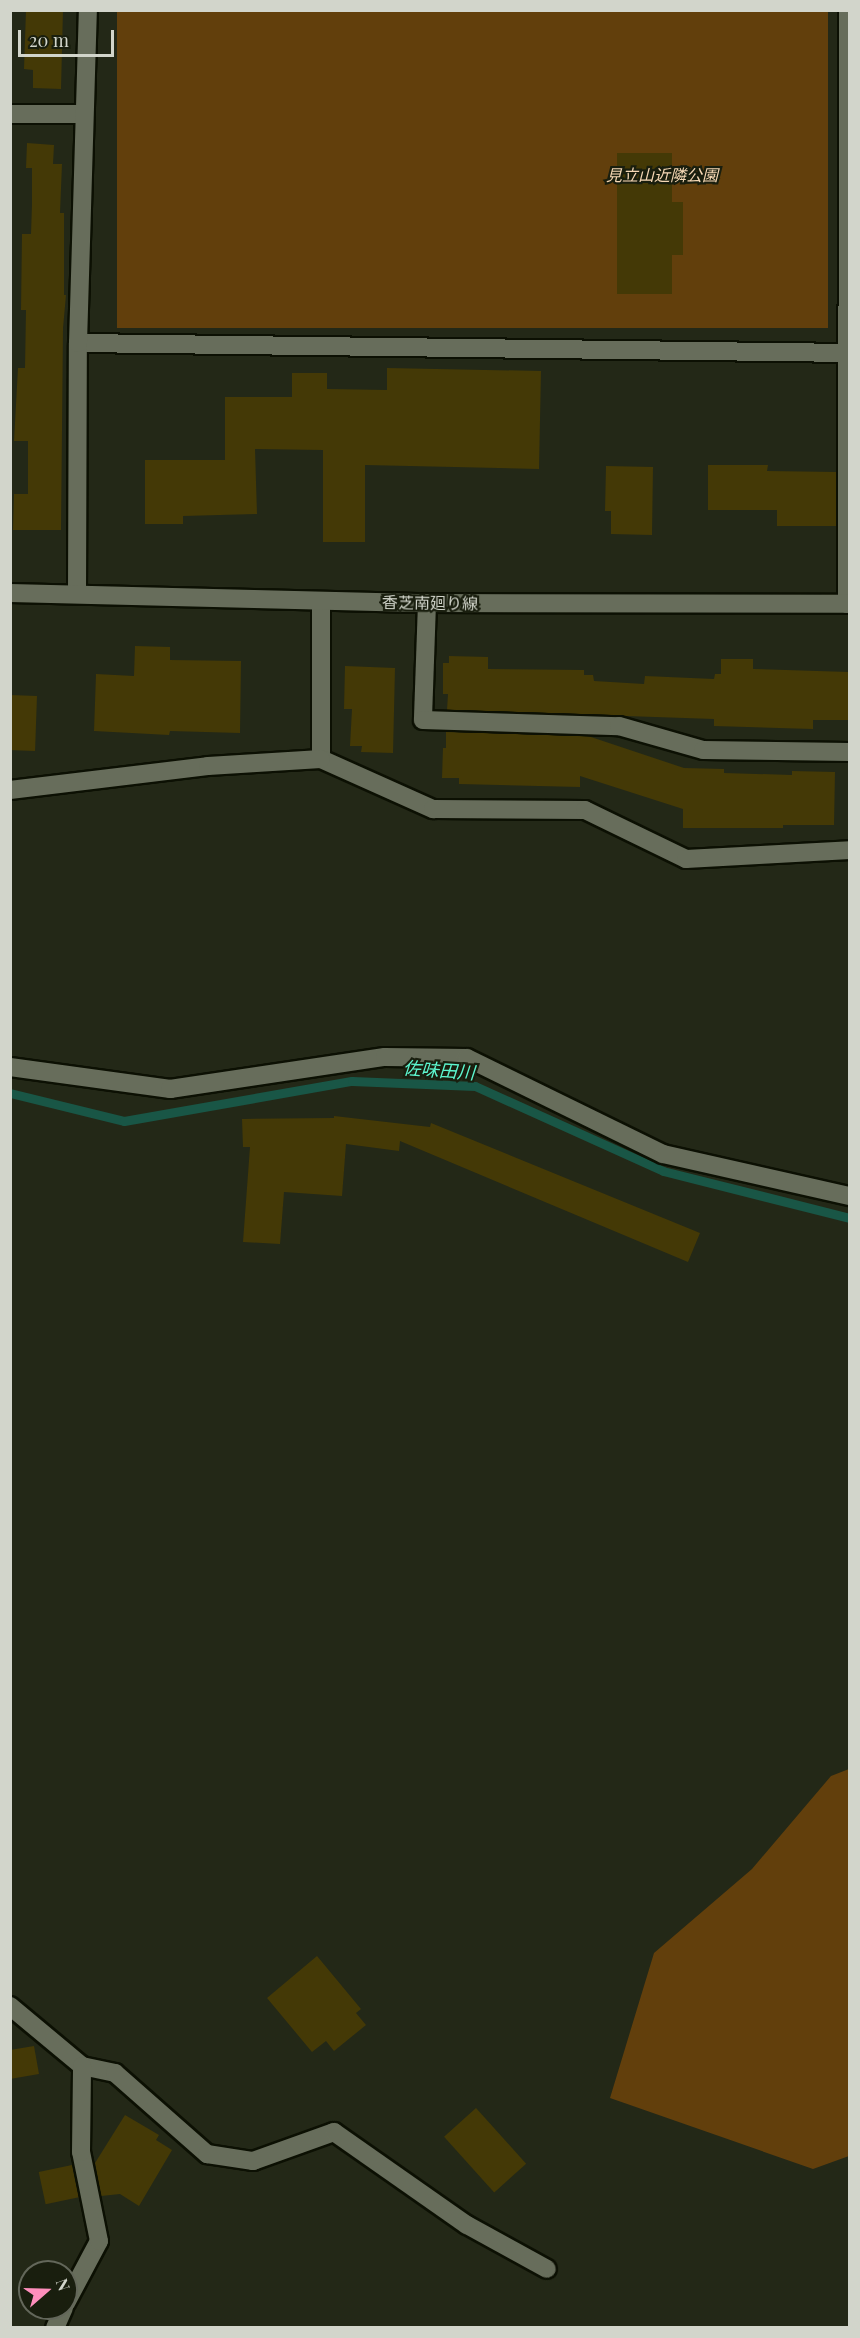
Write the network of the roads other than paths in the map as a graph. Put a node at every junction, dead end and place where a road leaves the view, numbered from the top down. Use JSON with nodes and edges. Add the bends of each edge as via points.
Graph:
{"nodes":[{"id":1,"x":88,"y":10,"type":"edge"},
{"id":2,"x":848,"y":10,"type":"edge"},
{"id":3,"x":10,"y":114,"type":"edge"},
{"id":4,"x":84,"y":114,"type":"junction"},
{"id":5,"x":848,"y":133,"type":"edge"},
{"id":6,"x":78,"y":343,"type":"junction"},
{"id":7,"x":847,"y":353,"type":"edge"},
{"id":8,"x":10,"y":593,"type":"edge"},
{"id":9,"x":77,"y":593,"type":"junction"},
{"id":10,"x":321,"y":601,"type":"junction"},
{"id":11,"x":427,"y":603,"type":"junction"},
{"id":12,"x":848,"y":604,"type":"edge"},
{"id":13,"x":849,"y":752,"type":"edge"},
{"id":14,"x":321,"y":759,"type":"junction"},
{"id":15,"x":10,"y":790,"type":"edge"},
{"id":16,"x":849,"y":850,"type":"edge"},
{"id":17,"x":10,"y":1067,"type":"edge"},
{"id":18,"x":849,"y":1196,"type":"edge"},
{"id":19,"x":10,"y":2006,"type":"edge"},
{"id":20,"x":82,"y":2066,"type":"junction"},
{"id":21,"x":547,"y":2269,"type":"dead end"},
{"id":22,"x":78,"y":2280,"type":"edge"}],
"edges":[{"from":1,"to":4,"type":"street"},
{"from":2,"to":5,"type":"street"},
{"from":3,"to":4,"type":"street"},
{"from":4,"to":6,"type":"street"},
{"from":5,"to":7,"type":"street"},
{"from":6,"to":7,"type":"street"},
{"from":6,"to":9,"type":"street"},
{"from":7,"to":12,"type":"street"},
{"from":8,"to":9,"type":"street","name":"香芝南廻り線"},
{"from":9,"to":10,"type":"street","name":"香芝南廻り線"},
{"from":10,"to":11,"type":"street","name":"香芝南廻り線"},
{"from":10,"to":14,"type":"street"},
{"from":11,"to":12,"type":"street","name":"香芝南廻り線"},
{"from":11,"to":13,"type":"street","via":[[423,720],[619,726],[703,750]]},
{"from":14,"to":15,"type":"street","via":[[208,765]]},
{"from":14,"to":16,"type":"street","via":[[433,809],[585,810],[686,859]]},
{"from":17,"to":18,"type":"street","via":[[170,1089],[385,1057],[467,1058],[663,1154]]},
{"from":19,"to":20,"type":"street"},
{"from":20,"to":21,"type":"street","via":[[115,2073],[207,2154],[253,2162],[334,2132],[467,2225]]},
{"from":20,"to":22,"type":"street","via":[[81,2152],[99,2241]]}]}
